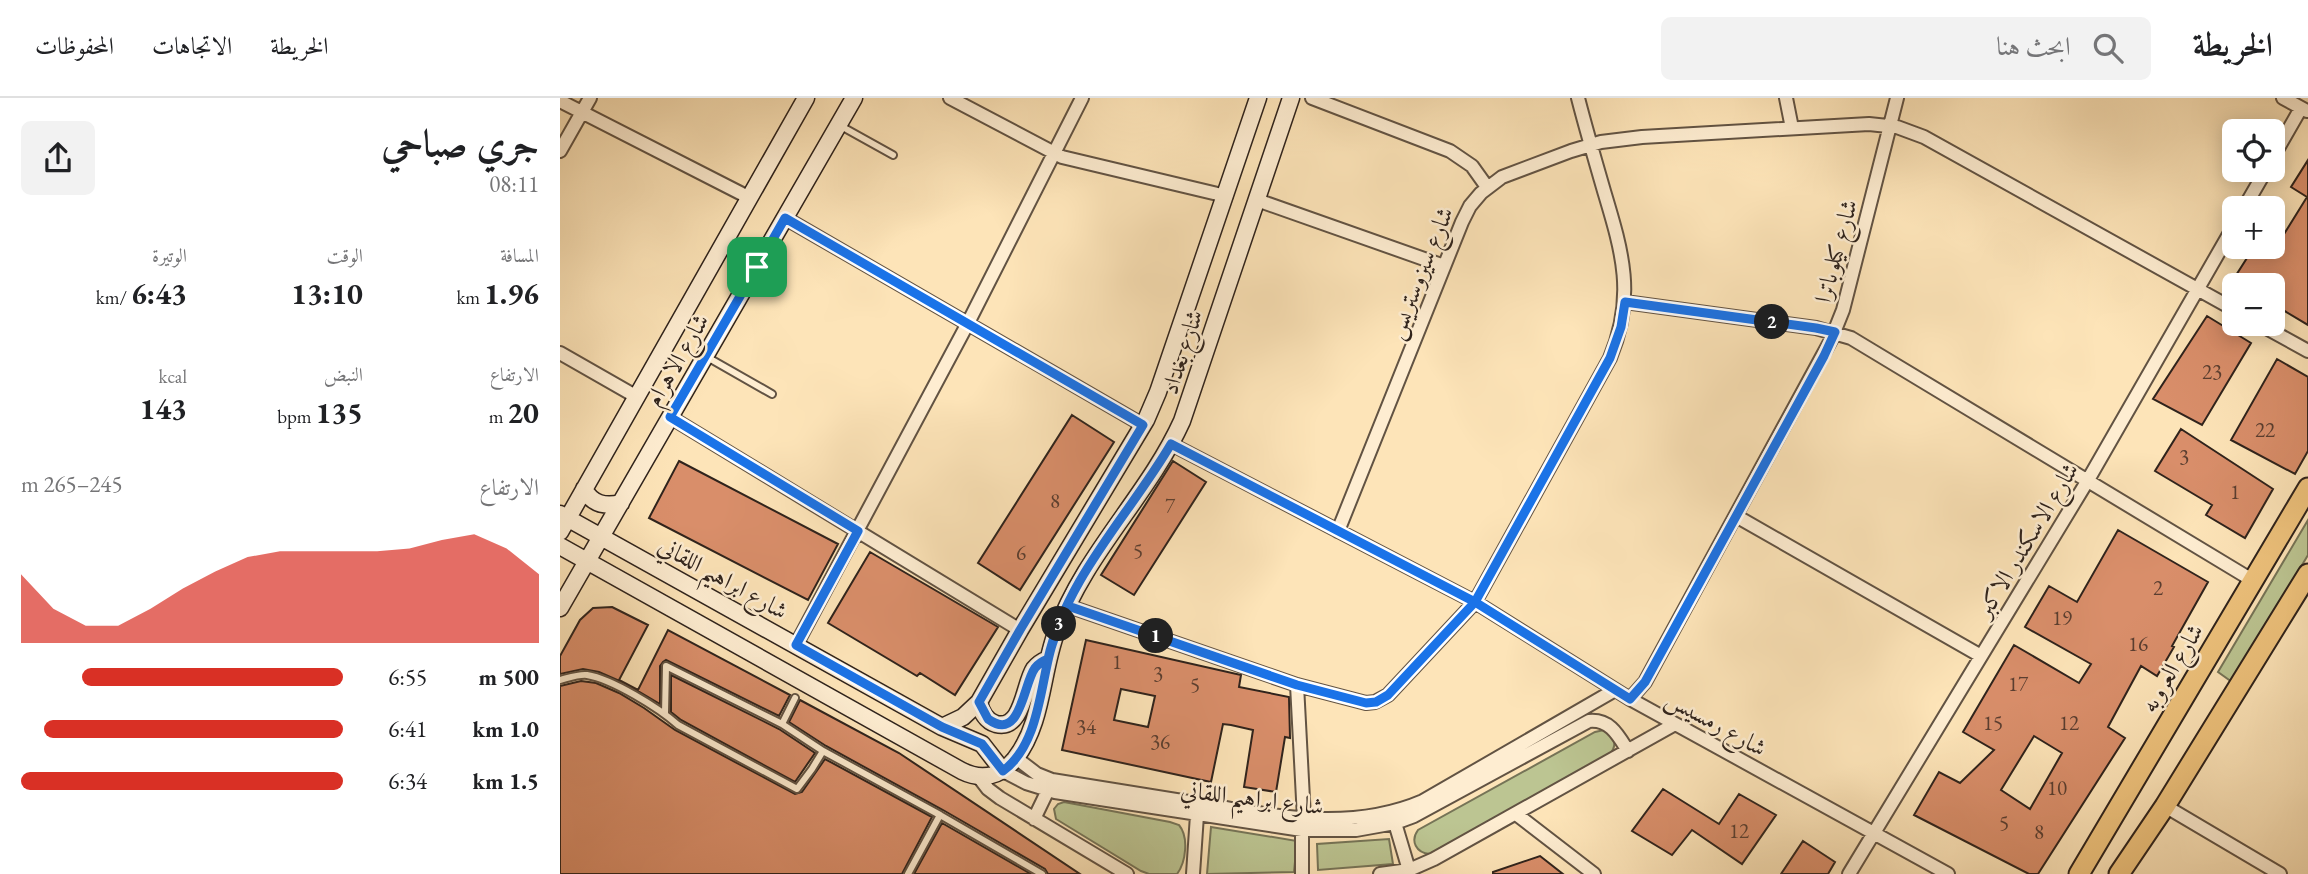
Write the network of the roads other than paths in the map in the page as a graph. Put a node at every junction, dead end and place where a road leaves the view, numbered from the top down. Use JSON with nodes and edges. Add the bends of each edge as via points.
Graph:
{"nodes":[{"id":1,"x":590,"y":98,"type":"edge"},
{"id":2,"x":806,"y":98,"type":"edge"},
{"id":3,"x":854,"y":98,"type":"edge"},
{"id":4,"x":950,"y":98,"type":"edge"},
{"id":5,"x":1082,"y":98,"type":"edge"},
{"id":6,"x":1258,"y":98,"type":"edge"},
{"id":7,"x":1291,"y":98,"type":"edge"},
{"id":8,"x":1312,"y":98,"type":"edge"},
{"id":9,"x":1578,"y":98,"type":"edge"},
{"id":10,"x":1786,"y":98,"type":"edge"},
{"id":11,"x":1897,"y":98,"type":"edge"},
{"id":12,"x":2283,"y":98,"type":"edge"},
{"id":13,"x":560,"y":101,"type":"edge"},
{"id":14,"x":2305,"y":110,"type":"edge"},
{"id":15,"x":582,"y":113,"type":"junction"},
{"id":16,"x":838,"y":125,"type":"junction"},
{"id":17,"x":1891,"y":126,"type":"junction"},
{"id":18,"x":1792,"y":128,"type":"junction"},
{"id":19,"x":2285,"y":140,"type":"edge"},
{"id":20,"x":1591,"y":145,"type":"junction"},
{"id":21,"x":560,"y":151,"type":"edge"},
{"id":22,"x":893,"y":155,"type":"dead end"},
{"id":23,"x":1055,"y":155,"type":"junction"},
{"id":24,"x":1487,"y":187,"type":"junction"},
{"id":25,"x":1226,"y":196,"type":"junction"},
{"id":26,"x":750,"y":198,"type":"junction"},
{"id":27,"x":1256,"y":201,"type":"junction"},
{"id":28,"x":785,"y":218,"type":"junction"},
{"id":29,"x":2222,"y":247,"type":"edge"},
{"id":30,"x":1444,"y":266,"type":"junction"},
{"id":31,"x":2197,"y":289,"type":"junction"},
{"id":32,"x":1625,"y":302,"type":"junction"},
{"id":33,"x":2222,"y":303,"type":"edge"},
{"id":34,"x":968,"y":323,"type":"junction"},
{"id":35,"x":1835,"y":332,"type":"junction"},
{"id":36,"x":2281,"y":336,"type":"edge"},
{"id":37,"x":2308,"y":351,"type":"edge"},
{"id":38,"x":560,"y":353,"type":"edge"},
{"id":39,"x":705,"y":356,"type":"junction"},
{"id":40,"x":772,"y":394,"type":"dead end"},
{"id":41,"x":637,"y":397,"type":"junction"},
{"id":42,"x":670,"y":417,"type":"junction"},
{"id":43,"x":1143,"y":425,"type":"junction"},
{"id":44,"x":1171,"y":444,"type":"junction"},
{"id":45,"x":2088,"y":480,"type":"junction"},
{"id":46,"x":2308,"y":488,"type":"edge"},
{"id":47,"x":584,"y":489,"type":"junction"},
{"id":48,"x":621,"y":503,"type":"junction"},
{"id":49,"x":1736,"y":516,"type":"junction"},
{"id":50,"x":563,"y":521,"type":"edge"},
{"id":51,"x":858,"y":531,"type":"junction"},
{"id":52,"x":1338,"y":531,"type":"junction"},
{"id":53,"x":601,"y":536,"type":"junction"},
{"id":54,"x":560,"y":546,"type":"edge"},
{"id":55,"x":587,"y":561,"type":"junction"},
{"id":56,"x":2308,"y":574,"type":"edge"},
{"id":57,"x":2252,"y":580,"type":"junction"},
{"id":58,"x":1475,"y":602,"type":"junction"},
{"id":59,"x":1068,"y":606,"type":"junction"},
{"id":60,"x":560,"y":608,"type":"edge"},
{"id":61,"x":1020,"y":630,"type":"junction"},
{"id":62,"x":796,"y":645,"type":"junction"},
{"id":63,"x":1981,"y":656,"type":"junction"},
{"id":64,"x":1048,"y":659,"type":"junction"},
{"id":65,"x":560,"y":680,"type":"edge"},
{"id":66,"x":1297,"y":685,"type":"junction"},
{"id":67,"x":1615,"y":690,"type":"junction"},
{"id":68,"x":795,"y":698,"type":"dead end"},
{"id":69,"x":1630,"y":699,"type":"junction"},
{"id":70,"x":979,"y":702,"type":"junction"},
{"id":71,"x":665,"y":713,"type":"junction"},
{"id":72,"x":782,"y":724,"type":"junction"},
{"id":73,"x":1675,"y":724,"type":"junction"},
{"id":74,"x":942,"y":727,"type":"junction"},
{"id":75,"x":982,"y":744,"type":"junction"},
{"id":76,"x":822,"y":751,"type":"junction"},
{"id":77,"x":1628,"y":751,"type":"junction"},
{"id":78,"x":1016,"y":758,"type":"junction"},
{"id":79,"x":1003,"y":771,"type":"junction"},
{"id":80,"x":970,"y":774,"type":"junction"},
{"id":81,"x":1048,"y":790,"type":"junction"},
{"id":82,"x":2165,"y":806,"type":"junction"},
{"id":83,"x":1516,"y":814,"type":"junction"},
{"id":84,"x":940,"y":815,"type":"junction"},
{"id":85,"x":1197,"y":815,"type":"junction"},
{"id":86,"x":1034,"y":819,"type":"junction"},
{"id":87,"x":1395,"y":823,"type":"junction"},
{"id":88,"x":1303,"y":824,"type":"junction"},
{"id":89,"x":1873,"y":834,"type":"junction"},
{"id":90,"x":1409,"y":870,"type":"junction"},
{"id":91,"x":908,"y":874,"type":"edge"},
{"id":92,"x":1042,"y":874,"type":"edge"},
{"id":93,"x":1127,"y":874,"type":"edge"},
{"id":94,"x":1193,"y":874,"type":"edge"},
{"id":95,"x":1302,"y":874,"type":"edge"},
{"id":96,"x":1380,"y":874,"type":"edge"},
{"id":97,"x":1594,"y":874,"type":"edge"},
{"id":98,"x":1849,"y":874,"type":"edge"},
{"id":99,"x":1948,"y":874,"type":"edge"},
{"id":100,"x":2078,"y":874,"type":"edge"},
{"id":101,"x":2119,"y":874,"type":"edge"},
{"id":102,"x":2280,"y":874,"type":"edge"}],
"edges":[{"from":1,"to":15,"type":"street"},
{"from":2,"to":26,"type":"main road","name":"شارع الاهرام"},
{"from":3,"to":16,"type":"main road","name":"شارع الاهرام"},
{"from":4,"to":23,"type":"street"},
{"from":5,"to":23,"type":"street"},
{"from":6,"to":25,"type":"main road","name":"شارع بغداد"},
{"from":7,"to":27,"type":"main road","name":"شارع بغداد"},
{"from":8,"to":24,"type":"street","via":[[1450,151],[1472,166]]},
{"from":9,"to":20,"type":"street"},
{"from":10,"to":18,"type":"street"},
{"from":11,"to":17,"type":"street","name":"شارع كيلوباترا"},
{"from":12,"to":14,"type":"street"},
{"from":13,"to":15,"type":"street"},
{"from":14,"to":19,"type":"street"},
{"from":15,"to":21,"type":"street"},
{"from":15,"to":26,"type":"street"},
{"from":16,"to":22,"type":"lane"},
{"from":16,"to":28,"type":"main road","name":"شارع الاهرام"},
{"from":17,"to":18,"type":"street","name":"شارع سيزوستريس"},
{"from":17,"to":31,"type":"street","name":"شارع سيزوستريس","via":[[1924,137]]},
{"from":17,"to":35,"type":"street","name":"شارع كيلوباترا"},
{"from":18,"to":20,"type":"street","name":"شارع سيزوستريس","via":[[1631,138]]},
{"from":20,"to":24,"type":"street","name":"شارع سيزوستريس"},
{"from":20,"to":32,"type":"street","via":[[1623,255]]},
{"from":23,"to":25,"type":"street"},
{"from":23,"to":34,"type":"street"},
{"from":24,"to":30,"type":"street","name":"شارع سيزوستريس","via":[[1465,214]]},
{"from":25,"to":43,"type":"main road","name":"شارع بغداد"},
{"from":26,"to":41,"type":"main road","name":"شارع الاهرام"},
{"from":27,"to":30,"type":"street"},
{"from":27,"to":44,"type":"main road","name":"شارع بغداد"},
{"from":28,"to":34,"type":"street"},
{"from":28,"to":39,"type":"main road","name":"شارع الاهرام"},
{"from":29,"to":31,"type":"street","name":"شارع الاسكندر الاكبر"},
{"from":30,"to":52,"type":"street","name":"شارع سيزوستريس"},
{"from":31,"to":33,"type":"street","name":"شارع سيزوستريس"},
{"from":31,"to":45,"type":"street","name":"شارع الاسكندر الاكبر"},
{"from":32,"to":35,"type":"street"},
{"from":32,"to":58,"type":"street","via":[[1610,358]]},
{"from":34,"to":43,"type":"street"},
{"from":34,"to":51,"type":"street"},
{"from":35,"to":45,"type":"street"},
{"from":35,"to":49,"type":"street","name":"شارع كيلوباترا"},
{"from":36,"to":37,"type":"street"},
{"from":38,"to":41,"type":"street"},
{"from":39,"to":40,"type":"lane"},
{"from":39,"to":42,"type":"main road","name":"شارع الاهرام"},
{"from":41,"to":47,"type":"main road","name":"شارع الاهرام"},
{"from":42,"to":48,"type":"main road","name":"شارع الاهرام"},
{"from":42,"to":51,"type":"street"},
{"from":43,"to":61,"type":"main road","name":"شارع بغداد"},
{"from":44,"to":52,"type":"street","name":"شارع رمسيس"},
{"from":44,"to":59,"type":"main road","name":"شارع بغداد"},
{"from":45,"to":57,"type":"street"},
{"from":45,"to":63,"type":"street","name":"شارع الاسكندر الاكبر"},
{"from":46,"to":57,"type":"highway","name":"شارع العروبه"},
{"from":47,"to":48,"type":"main road","via":[[599,504]]},
{"from":47,"to":50,"type":"main road","name":"شارع الاهرام"},
{"from":48,"to":53,"type":"main road","name":"شارع الاهرام"},
{"from":49,"to":63,"type":"street"},
{"from":49,"to":69,"type":"street","name":"شارع كيلوباترا","via":[[1645,682]]},
{"from":50,"to":53,"type":"main road","name":"شارع ابراهيم اللقاني"},
{"from":51,"to":61,"type":"street"},
{"from":51,"to":62,"type":"street"},
{"from":52,"to":58,"type":"street","name":"شارع رمسيس"},
{"from":53,"to":55,"type":"main road","name":"شارع الاهرام"},
{"from":53,"to":62,"type":"main road","name":"شارع ابراهيم اللقاني"},
{"from":54,"to":55,"type":"main road"},
{"from":55,"to":60,"type":"main road","name":"شارع الاهرام"},
{"from":55,"to":80,"type":"main road"},
{"from":56,"to":82,"type":"highway"},
{"from":57,"to":100,"type":"highway","name":"شارع العروبه"},
{"from":58,"to":66,"type":"street","via":[[1380,701],[1361,702]]},
{"from":58,"to":67,"type":"street","name":"شارع رمسيس"},
{"from":59,"to":64,"type":"main road","name":"شارع بغداد"},
{"from":59,"to":66,"type":"street"},
{"from":61,"to":70,"type":"main road","name":"شارع بغداد"},
{"from":62,"to":74,"type":"main road","name":"شارع ابراهيم اللقاني"},
{"from":63,"to":89,"type":"street","name":"شارع الاسكندر الاكبر"},
{"from":64,"to":70,"type":"main road","via":[[1033,671],[1021,707],[1011,721],[990,722]]},
{"from":64,"to":78,"type":"main road","name":"شارع بغداد","via":[[1035,718]]},
{"from":65,"to":71,"type":"lane","via":[[586,675],[622,688]]},
{"from":66,"to":88,"type":"street"},
{"from":67,"to":69,"type":"street","name":"شارع رمسيس"},
{"from":67,"to":88,"type":"street","name":"شارع ابراهيم اللقاني","via":[[1412,805],[1364,818]]},
{"from":68,"to":72,"type":"lane"},
{"from":69,"to":73,"type":"street","name":"شارع رمسيس"},
{"from":70,"to":74,"type":"main road","name":"شارع بغداد","via":[[963,718]]},
{"from":71,"to":72,"type":"lane","via":[[666,666]]},
{"from":71,"to":76,"type":"lane","via":[[797,789]]},
{"from":72,"to":76,"type":"lane"},
{"from":73,"to":77,"type":"street"},
{"from":73,"to":89,"type":"street","name":"شارع رمسيس"},
{"from":74,"to":75,"type":"main road","name":"شارع ابراهيم اللقاني"},
{"from":75,"to":79,"type":"main road","name":"شارع ابراهيم اللقاني"},
{"from":75,"to":80,"type":"main road"},
{"from":76,"to":84,"type":"lane"},
{"from":77,"to":83,"type":"street"},
{"from":77,"to":87,"type":"street","name":"شارع ابراهيم اللقاني","via":[[1609,725],[1589,721]]},
{"from":78,"to":79,"type":"main road"},
{"from":78,"to":88,"type":"street","name":"شارع ابراهيم اللقاني","via":[[1052,780]]},
{"from":79,"to":80,"type":"main road"},
{"from":79,"to":81,"type":"street","name":"شارع ابراهيم اللقاني"},
{"from":80,"to":86,"type":"street"},
{"from":81,"to":85,"type":"street","name":"شارع ابراهيم اللقاني"},
{"from":81,"to":86,"type":"street"},
{"from":82,"to":101,"type":"highway"},
{"from":82,"to":102,"type":"street"},
{"from":83,"to":90,"type":"street"},
{"from":83,"to":97,"type":"street"},
{"from":84,"to":91,"type":"lane"},
{"from":84,"to":92,"type":"lane"},
{"from":85,"to":88,"type":"street","name":"شارع ابراهيم اللقاني"},
{"from":85,"to":94,"type":"street"},
{"from":86,"to":93,"type":"street"},
{"from":87,"to":88,"type":"street","name":"شارع ابراهيم اللقاني","via":[[1346,831]]},
{"from":87,"to":90,"type":"street"},
{"from":88,"to":95,"type":"street"},
{"from":89,"to":98,"type":"street","name":"شارع الاسكندر الاكبر"},
{"from":89,"to":99,"type":"street","name":"شارع رمسيس"},
{"from":90,"to":96,"type":"street"}]}
